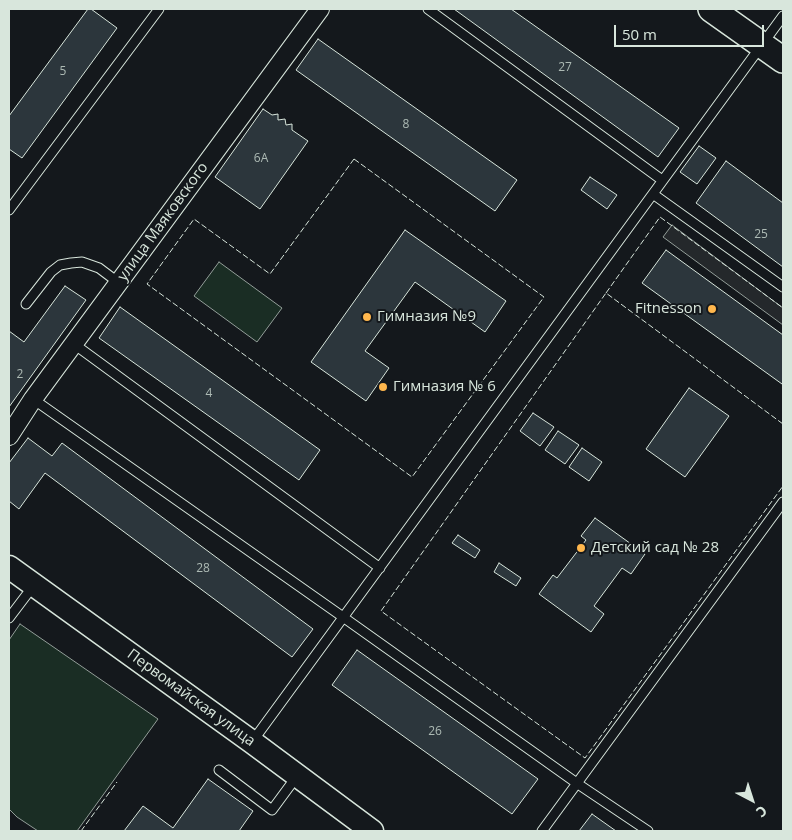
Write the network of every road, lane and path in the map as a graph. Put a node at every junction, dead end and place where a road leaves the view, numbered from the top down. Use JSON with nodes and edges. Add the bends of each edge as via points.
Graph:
{"nodes":[{"id":1,"x":159,"y":9,"type":"edge"},
{"id":2,"x":320,"y":9,"type":"edge"},
{"id":3,"x":428,"y":9,"type":"edge"},
{"id":4,"x":712,"y":9,"type":"edge"},
{"id":5,"x":783,"y":16,"type":"edge"},
{"id":6,"x":762,"y":45,"type":"junction"},
{"id":7,"x":783,"y":60,"type":"edge"},
{"id":8,"x":662,"y":180,"type":"junction"},
{"id":9,"x":653,"y":194,"type":"junction"},
{"id":10,"x":9,"y":210,"type":"edge"},
{"id":11,"x":119,"y":283,"type":"junction"},
{"id":12,"x":783,"y":287,"type":"edge"},
{"id":13,"x":26,"y":304,"type":"dead end"},
{"id":14,"x":74,"y":344,"type":"junction"},
{"id":15,"x":33,"y":399,"type":"junction"},
{"id":16,"x":11,"y":428,"type":"edge"},
{"id":17,"x":783,"y":502,"type":"edge"},
{"id":18,"x":9,"y":567,"type":"edge"},
{"id":19,"x":380,"y":568,"type":"junction"},
{"id":20,"x":34,"y":585,"type":"junction"},
{"id":21,"x":343,"y":617,"type":"junction"},
{"id":22,"x":9,"y":618,"type":"edge"},
{"id":23,"x":252,"y":742,"type":"junction"},
{"id":24,"x":219,"y":770,"type":"dead end"},
{"id":25,"x":297,"y":776,"type":"junction"},
{"id":26,"x":578,"y":784,"type":"junction"},
{"id":27,"x":372,"y":831,"type":"edge"},
{"id":28,"x":542,"y":831,"type":"edge"},
{"id":29,"x":648,"y":831,"type":"edge"}],
"edges":[{"from":1,"to":10,"type":"lane"},
{"from":2,"to":11,"type":"street","name":"улица Маяковского"},
{"from":3,"to":8,"type":"lane"},
{"from":4,"to":6,"type":"main road"},
{"from":5,"to":6,"type":"lane"},
{"from":6,"to":7,"type":"main road"},
{"from":6,"to":8,"type":"lane"},
{"from":8,"to":9,"type":"lane"},
{"from":9,"to":12,"type":"lane"},
{"from":9,"to":19,"type":"lane"},
{"from":11,"to":13,"type":"lane","via":[[99,268],[82,262],[60,265]]},
{"from":11,"to":14,"type":"street","name":"улица Маяковского"},
{"from":14,"to":15,"type":"street","name":"улица Маяковского"},
{"from":14,"to":19,"type":"lane"},
{"from":15,"to":16,"type":"street","name":"улица Маяковского"},
{"from":15,"to":21,"type":"lane"},
{"from":17,"to":26,"type":"lane"},
{"from":18,"to":20,"type":"street","name":"Первомайская улица"},
{"from":19,"to":21,"type":"lane"},
{"from":20,"to":22,"type":"lane"},
{"from":20,"to":23,"type":"street","name":"Первомайская улица"},
{"from":21,"to":23,"type":"lane"},
{"from":21,"to":26,"type":"lane"},
{"from":23,"to":25,"type":"street","name":"Первомайская улица"},
{"from":24,"to":25,"type":"lane","via":[[272,810]]},
{"from":25,"to":27,"type":"street","name":"Первомайская улица"},
{"from":26,"to":28,"type":"lane"},
{"from":26,"to":29,"type":"lane"}]}
